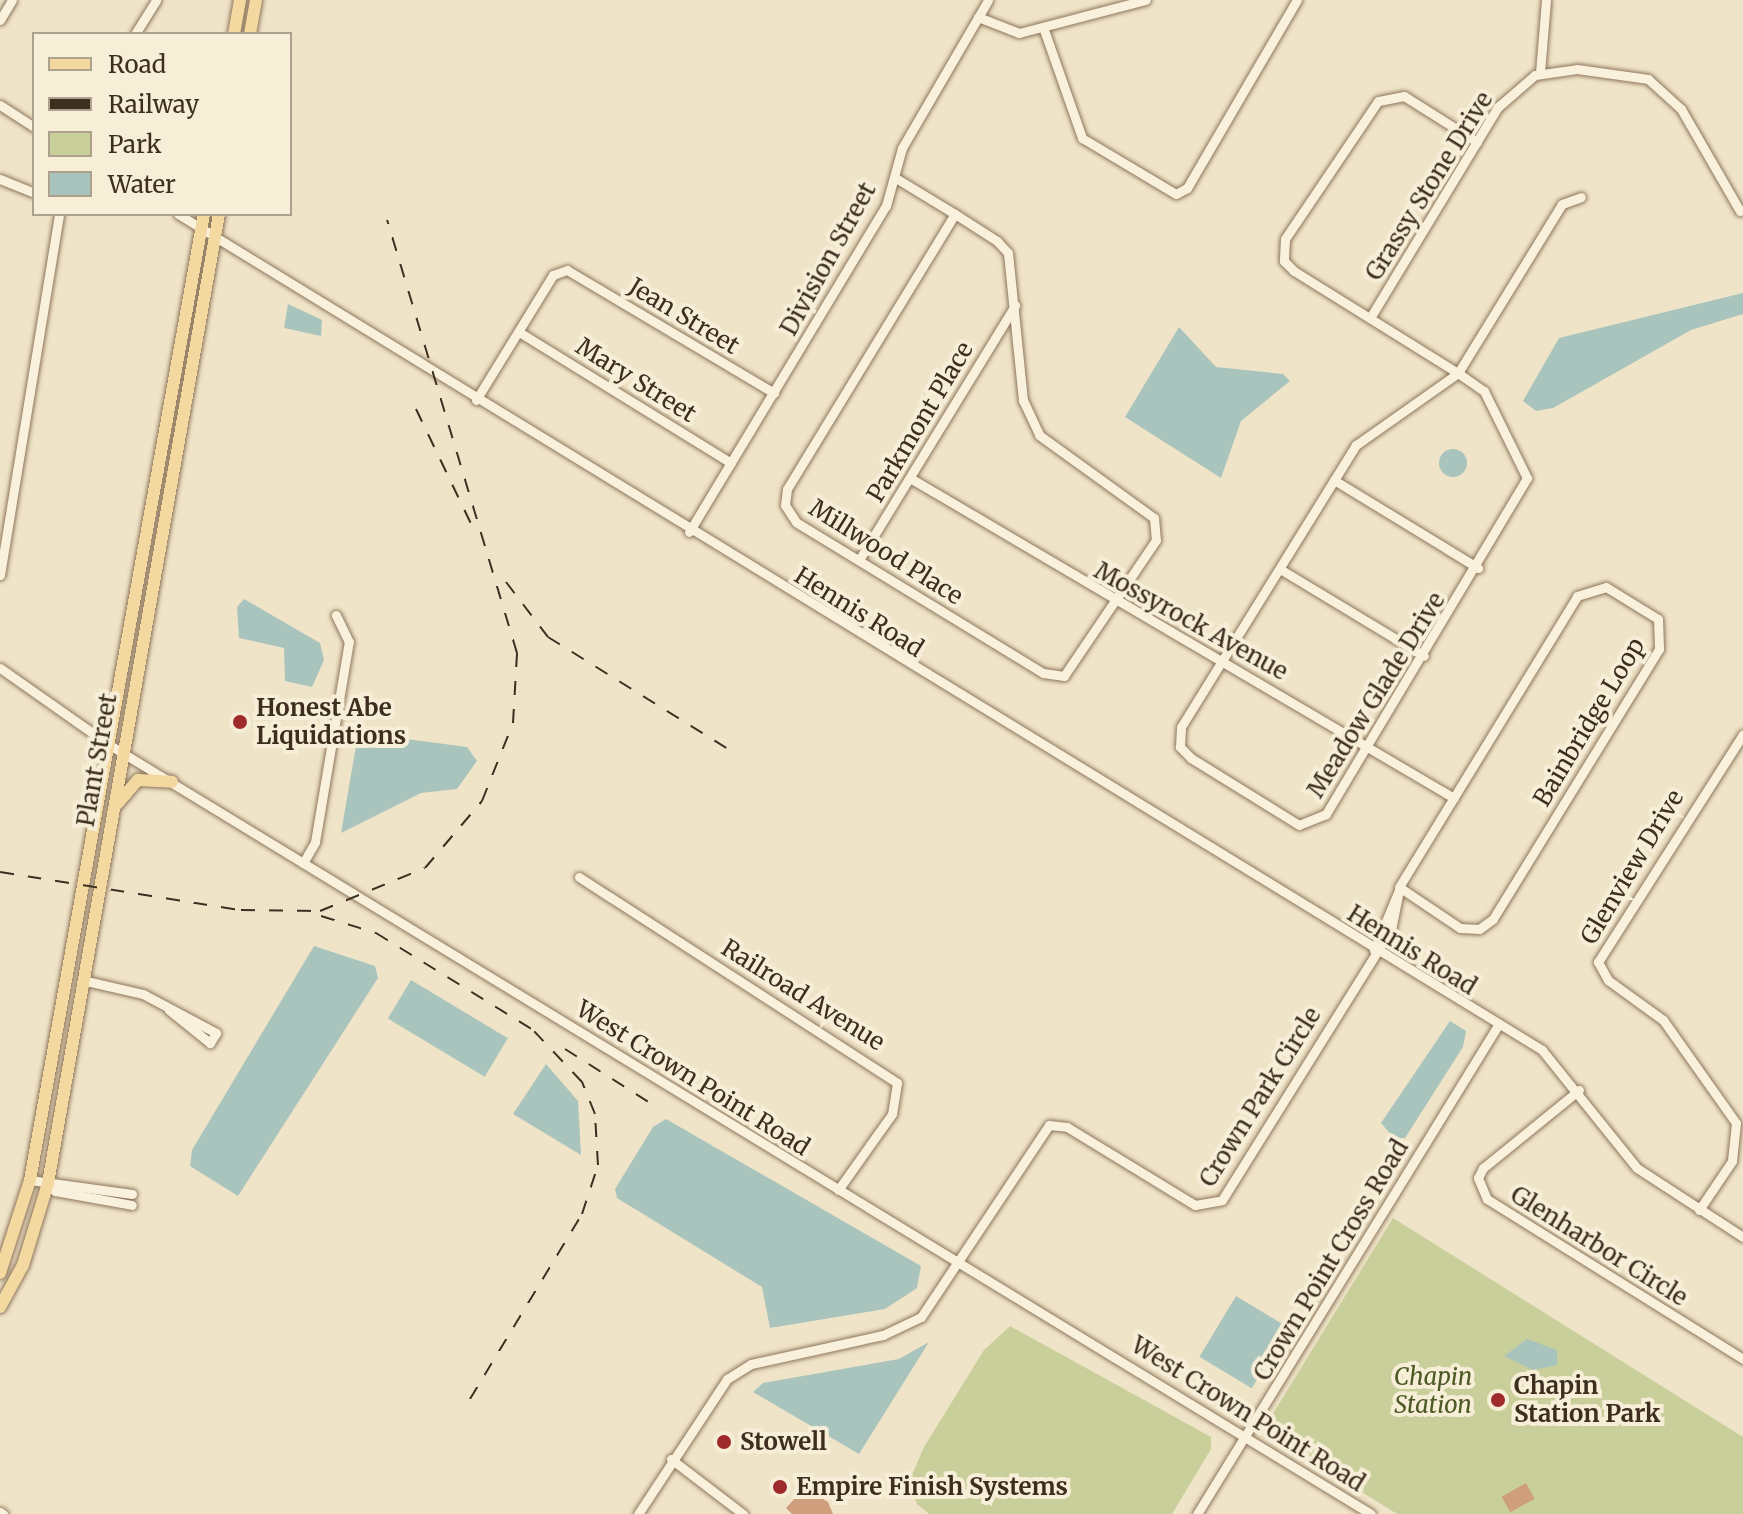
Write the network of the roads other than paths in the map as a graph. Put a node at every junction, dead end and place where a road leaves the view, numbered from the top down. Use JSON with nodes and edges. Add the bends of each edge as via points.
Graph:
{"nodes":[{"id":1,"x":12,"y":0,"type":"edge"},
{"id":2,"x":156,"y":0,"type":"edge"},
{"id":3,"x":240,"y":0,"type":"edge"},
{"id":4,"x":256,"y":0,"type":"edge"},
{"id":5,"x":988,"y":0,"type":"edge"},
{"id":6,"x":1146,"y":0,"type":"edge"},
{"id":7,"x":1297,"y":0,"type":"edge"},
{"id":8,"x":1546,"y":0,"type":"edge"},
{"id":9,"x":978,"y":17,"type":"junction"},
{"id":10,"x":0,"y":20,"type":"edge"},
{"id":11,"x":1043,"y":27,"type":"junction"},
{"id":12,"x":136,"y":32,"type":"edge"},
{"id":13,"x":234,"y":32,"type":"edge"},
{"id":14,"x":250,"y":32,"type":"edge"},
{"id":15,"x":1540,"y":73,"type":"junction"},
{"id":16,"x":0,"y":105,"type":"edge"},
{"id":17,"x":32,"y":126,"type":"edge"},
{"id":18,"x":1477,"y":142,"type":"junction"},
{"id":19,"x":894,"y":177,"type":"junction"},
{"id":20,"x":0,"y":179,"type":"edge"},
{"id":21,"x":32,"y":192,"type":"edge"},
{"id":22,"x":1581,"y":197,"type":"dead end"},
{"id":23,"x":1740,"y":211,"type":"dead end"},
{"id":24,"x":955,"y":214,"type":"junction"},
{"id":25,"x":59,"y":216,"type":"edge"},
{"id":26,"x":181,"y":216,"type":"edge"},
{"id":27,"x":204,"y":216,"type":"edge"},
{"id":28,"x":219,"y":216,"type":"edge"},
{"id":29,"x":201,"y":228,"type":"junction"},
{"id":30,"x":215,"y":237,"type":"junction"},
{"id":31,"x":1015,"y":305,"type":"junction"},
{"id":32,"x":1370,"y":318,"type":"junction"},
{"id":33,"x":519,"y":332,"type":"junction"},
{"id":34,"x":179,"y":350,"type":"junction"},
{"id":35,"x":1458,"y":373,"type":"junction"},
{"id":36,"x":774,"y":393,"type":"junction"},
{"id":37,"x":476,"y":400,"type":"junction"},
{"id":38,"x":179,"y":422,"type":"junction"},
{"id":39,"x":162,"y":433,"type":"junction"},
{"id":40,"x":731,"y":463,"type":"junction"},
{"id":41,"x":910,"y":478,"type":"junction"},
{"id":42,"x":1334,"y":480,"type":"junction"},
{"id":43,"x":163,"y":510,"type":"junction"},
{"id":44,"x":689,"y":532,"type":"junction"},
{"id":45,"x":859,"y":560,"type":"junction"},
{"id":46,"x":1478,"y":568,"type":"junction"},
{"id":47,"x":1280,"y":569,"type":"junction"},
{"id":48,"x":0,"y":575,"type":"edge"},
{"id":49,"x":1116,"y":605,"type":"junction"},
{"id":50,"x":336,"y":615,"type":"dead end"},
{"id":51,"x":1424,"y":656,"type":"junction"},
{"id":52,"x":1224,"y":658,"type":"junction"},
{"id":53,"x":0,"y":668,"type":"edge"},
{"id":54,"x":1743,"y":734,"type":"edge"},
{"id":55,"x":108,"y":744,"type":"junction"},
{"id":56,"x":1368,"y":746,"type":"junction"},
{"id":57,"x":121,"y":752,"type":"junction"},
{"id":58,"x":172,"y":782,"type":"junction"},
{"id":59,"x":1454,"y":798,"type":"junction"},
{"id":60,"x":108,"y":825,"type":"junction"},
{"id":61,"x":303,"y":863,"type":"junction"},
{"id":62,"x":579,"y":877,"type":"dead end"},
{"id":63,"x":1399,"y":890,"type":"junction"},
{"id":64,"x":1374,"y":950,"type":"junction"},
{"id":65,"x":69,"y":958,"type":"junction"},
{"id":66,"x":82,"y":980,"type":"junction"},
{"id":67,"x":63,"y":992,"type":"junction"},
{"id":68,"x":169,"y":1010,"type":"junction"},
{"id":69,"x":76,"y":1018,"type":"junction"},
{"id":70,"x":1497,"y":1027,"type":"junction"},
{"id":71,"x":1579,"y":1090,"type":"junction"},
{"id":72,"x":30,"y":1180,"type":"junction"},
{"id":73,"x":48,"y":1183,"type":"junction"},
{"id":74,"x":838,"y":1190,"type":"junction"},
{"id":75,"x":132,"y":1200,"type":"dead end"},
{"id":76,"x":1699,"y":1210,"type":"junction"},
{"id":77,"x":1743,"y":1237,"type":"edge"},
{"id":78,"x":961,"y":1263,"type":"junction"},
{"id":79,"x":0,"y":1273,"type":"edge"},
{"id":80,"x":0,"y":1307,"type":"edge"},
{"id":81,"x":1743,"y":1359,"type":"edge"},
{"id":82,"x":1247,"y":1436,"type":"junction"},
{"id":83,"x":671,"y":1459,"type":"junction"},
{"id":84,"x":638,"y":1514,"type":"edge"},
{"id":85,"x":743,"y":1514,"type":"edge"},
{"id":86,"x":1197,"y":1514,"type":"edge"},
{"id":87,"x":1371,"y":1514,"type":"edge"}],
"edges":[{"from":1,"to":10,"type":"street"},
{"from":2,"to":12,"type":"street"},
{"from":3,"to":13,"type":"main road"},
{"from":4,"to":14,"type":"main road"},
{"from":5,"to":9,"type":"street","name":"Division Street"},
{"from":6,"to":11,"type":"street"},
{"from":7,"to":11,"type":"street","via":[[1252,84],[1176,194],[1082,138]]},
{"from":8,"to":15,"type":"street"},
{"from":9,"to":11,"type":"street","via":[[1002,31]]},
{"from":9,"to":19,"type":"street","name":"Division Street","via":[[902,148]]},
{"from":15,"to":18,"type":"street","name":"Grassy Stone Drive","via":[[1509,95]]},
{"from":15,"to":23,"type":"street","via":[[1577,69],[1648,79],[1681,109]]},
{"from":16,"to":17,"type":"street"},
{"from":18,"to":32,"type":"street","name":"Grassy Stone Drive"},
{"from":18,"to":32,"type":"street","via":[[1404,96],[1378,101],[1285,239],[1284,261],[1294,271]]},
{"from":19,"to":24,"type":"street","name":"Millwood Place"},
{"from":19,"to":36,"type":"street","name":"Division Street","via":[[886,206]]},
{"from":20,"to":21,"type":"street"},
{"from":22,"to":35,"type":"street","via":[[1562,204]]},
{"from":24,"to":31,"type":"street","name":"Millwood Place","via":[[1008,253]]},
{"from":24,"to":45,"type":"street","name":"Millwood Place","via":[[784,496],[796,522]]},
{"from":25,"to":48,"type":"street"},
{"from":26,"to":29,"type":"street","name":"Hennis Road"},
{"from":27,"to":29,"type":"main road","name":"Plant Street"},
{"from":28,"to":30,"type":"main road","name":"Plant Street"},
{"from":29,"to":30,"type":"street","name":"Hennis Road"},
{"from":29,"to":34,"type":"main road","name":"Plant Street"},
{"from":30,"to":37,"type":"street","name":"Hennis Road"},
{"from":30,"to":38,"type":"main road","name":"Plant Street"},
{"from":31,"to":41,"type":"street","name":"Parkmont Place"},
{"from":31,"to":49,"type":"street","name":"Millwood Place","via":[[1023,400],[1039,435],[1154,518],[1156,540]]},
{"from":32,"to":35,"type":"street"},
{"from":33,"to":36,"type":"street","name":"Jean Street","via":[[553,275],[574,272]]},
{"from":33,"to":37,"type":"street"},
{"from":33,"to":40,"type":"street","name":"Mary Street"},
{"from":34,"to":38,"type":"main road","via":[[172,415]]},
{"from":34,"to":39,"type":"main road","name":"Plant Street"},
{"from":35,"to":42,"type":"street","name":"Meadow Glade Drive","via":[[1438,393],[1373,427]]},
{"from":35,"to":46,"type":"street","name":"Meadow Glade Drive","via":[[1501,411],[1527,478]]},
{"from":36,"to":40,"type":"street","name":"Division Street"},
{"from":37,"to":44,"type":"street","name":"Hennis Road"},
{"from":38,"to":43,"type":"main road","name":"Plant Street"},
{"from":39,"to":43,"type":"main road","via":[[168,441]]},
{"from":39,"to":55,"type":"main road","name":"Plant Street"},
{"from":40,"to":44,"type":"street","name":"Division Street"},
{"from":41,"to":45,"type":"street","name":"Parkmont Place"},
{"from":41,"to":49,"type":"street","name":"Mossyrock Avenue"},
{"from":42,"to":46,"type":"street"},
{"from":42,"to":47,"type":"street","name":"Meadow Glade Drive"},
{"from":43,"to":57,"type":"main road","name":"Plant Street"},
{"from":44,"to":64,"type":"street","name":"Hennis Road"},
{"from":45,"to":49,"type":"street","name":"Millwood Place","via":[[1052,676],[1075,669]]},
{"from":46,"to":51,"type":"street","name":"Meadow Glade Drive"},
{"from":47,"to":51,"type":"street"},
{"from":47,"to":52,"type":"street","name":"Meadow Glade Drive"},
{"from":49,"to":52,"type":"street","name":"Mossyrock Avenue"},
{"from":50,"to":61,"type":"street","via":[[349,642],[315,842]]},
{"from":51,"to":56,"type":"street","name":"Meadow Glade Drive"},
{"from":52,"to":56,"type":"street","name":"Mossyrock Avenue"},
{"from":52,"to":56,"type":"street","name":"Meadow Glade Drive","via":[[1181,727],[1180,747],[1204,767],[1299,825],[1314,824]]},
{"from":53,"to":55,"type":"street","name":"West Crown Point Road"},
{"from":54,"to":76,"type":"street","name":"Glenview Drive","via":[[1598,962],[1608,980],[1663,1020],[1736,1123],[1732,1161]]},
{"from":55,"to":57,"type":"street","name":"West Crown Point Road"},
{"from":55,"to":65,"type":"main road","name":"Plant Street"},
{"from":56,"to":59,"type":"street","name":"Mossyrock Avenue"},
{"from":57,"to":58,"type":"street","name":"West Crown Point Road"},
{"from":57,"to":60,"type":"main road","name":"Plant Street"},
{"from":58,"to":60,"type":"main road","via":[[131,783]]},
{"from":58,"to":61,"type":"street","name":"West Crown Point Road"},
{"from":59,"to":63,"type":"street","name":"Bainbridge Loop"},
{"from":59,"to":63,"type":"street","name":"Bainbridge Loop","via":[[1577,596],[1606,587],[1658,619],[1659,649],[1493,919],[1467,930]]},
{"from":60,"to":66,"type":"main road","name":"Plant Street"},
{"from":61,"to":74,"type":"street","name":"West Crown Point Road"},
{"from":62,"to":74,"type":"street","name":"Railroad Avenue","via":[[897,1083],[892,1114]]},
{"from":63,"to":64,"type":"street","name":"Bainbridge Loop","via":[[1397,918]]},
{"from":64,"to":70,"type":"street","name":"Hennis Road"},
{"from":64,"to":78,"type":"street","name":"Crown Park Circle","via":[[1222,1200],[1195,1205],[1067,1127],[1049,1125]]},
{"from":65,"to":66,"type":"main road"},
{"from":65,"to":67,"type":"main road","name":"Plant Street"},
{"from":66,"to":68,"type":"street","via":[[143,994]]},
{"from":66,"to":69,"type":"main road","name":"Plant Street"},
{"from":67,"to":69,"type":"main road"},
{"from":67,"to":72,"type":"main road","name":"Plant Street"},
{"from":68,"to":68,"type":"street","via":[[216,1033],[210,1043],[182,1026]]},
{"from":69,"to":73,"type":"main road","name":"Plant Street"},
{"from":70,"to":71,"type":"street","name":"Hennis Road","via":[[1556,1060]]},
{"from":70,"to":82,"type":"street","name":"Crown Point Cross Road"},
{"from":71,"to":76,"type":"street","name":"Hennis Road","via":[[1637,1168]]},
{"from":71,"to":81,"type":"street","name":"Glenharbor Circle","via":[[1483,1168],[1478,1178],[1487,1199]]},
{"from":72,"to":73,"type":"street"},
{"from":72,"to":79,"type":"main road","name":"Plant Street"},
{"from":73,"to":75,"type":"street","via":[[55,1191]]},
{"from":73,"to":80,"type":"main road","name":"Plant Street","via":[[23,1265]]},
{"from":74,"to":78,"type":"street","name":"West Crown Point Road"},
{"from":76,"to":77,"type":"street","name":"Hennis Road"},
{"from":78,"to":82,"type":"street","name":"West Crown Point Road"},
{"from":78,"to":83,"type":"street","name":"Crown Park Circle","via":[[937,1301],[902,1328],[751,1364],[727,1379]]},
{"from":82,"to":86,"type":"street","name":"Crown Point Cross Road"},
{"from":82,"to":87,"type":"street","name":"West Crown Point Road"},
{"from":83,"to":84,"type":"street","name":"Crown Park Circle"},
{"from":83,"to":85,"type":"street"}]}
